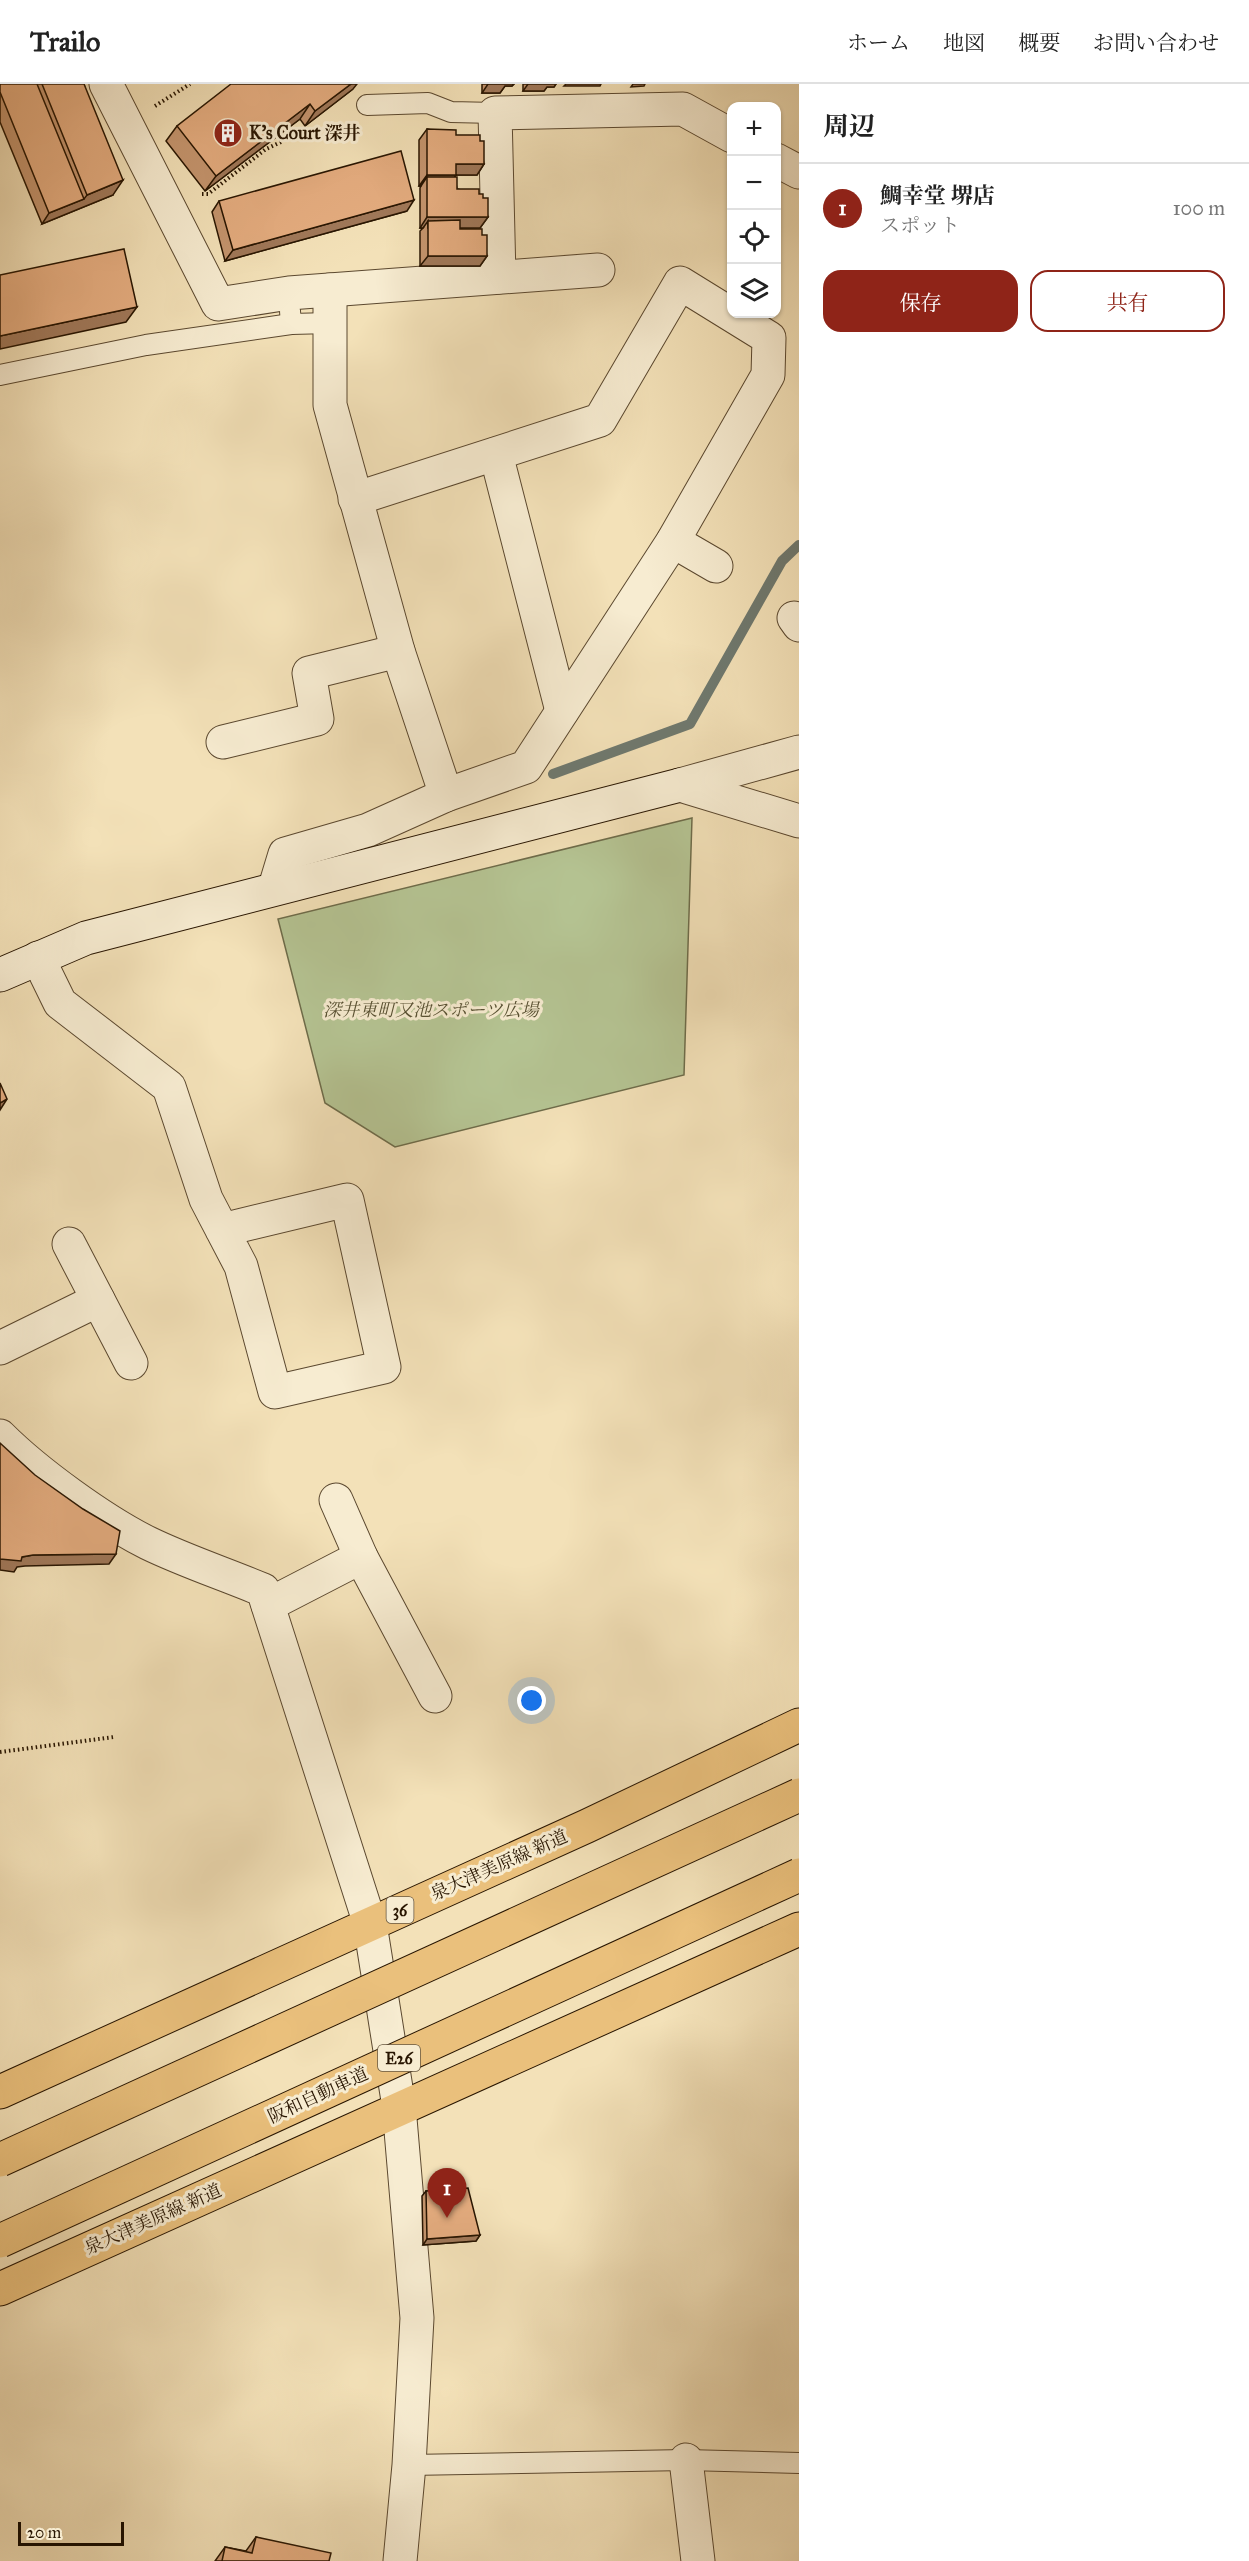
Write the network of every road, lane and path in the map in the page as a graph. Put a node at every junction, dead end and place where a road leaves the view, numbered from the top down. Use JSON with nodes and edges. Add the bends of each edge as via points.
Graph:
{"nodes":[{"id":1,"x":106,"y":84,"type":"edge"},
{"id":2,"x":367,"y":105,"type":"dead end"},
{"id":3,"x":495,"y":113,"type":"junction"},
{"id":4,"x":727,"y":133,"type":"edge"},
{"id":5,"x":281,"y":142,"type":"edge"},
{"id":6,"x":781,"y":162,"type":"edge"},
{"id":7,"x":799,"y":172,"type":"edge"},
{"id":8,"x":201,"y":194,"type":"dead end"},
{"id":9,"x":598,"y":270,"type":"dead end"},
{"id":10,"x":499,"y":277,"type":"junction"},
{"id":11,"x":330,"y":290,"type":"junction"},
{"id":12,"x":290,"y":309,"type":"junction"},
{"id":13,"x":330,"y":323,"type":"junction"},
{"id":14,"x":0,"y":375,"type":"edge"},
{"id":15,"x":496,"y":454,"type":"junction"},
{"id":16,"x":355,"y":499,"type":"junction"},
{"id":17,"x":673,"y":541,"type":"junction"},
{"id":18,"x":716,"y":566,"type":"dead end"},
{"id":19,"x":398,"y":651,"type":"junction"},
{"id":20,"x":562,"y":711,"type":"junction"},
{"id":21,"x":223,"y":742,"type":"dead end"},
{"id":22,"x":799,"y":752,"type":"edge"},
{"id":23,"x":680,"y":784,"type":"junction"},
{"id":24,"x":446,"y":795,"type":"junction"},
{"id":25,"x":799,"y":821,"type":"edge"},
{"id":26,"x":275,"y":888,"type":"junction"},
{"id":27,"x":38,"y":958,"type":"junction"},
{"id":28,"x":0,"y":975,"type":"edge"},
{"id":29,"x":222,"y":1230,"type":"junction"},
{"id":30,"x":69,"y":1244,"type":"dead end"},
{"id":31,"x":98,"y":1300,"type":"junction"},
{"id":32,"x":0,"y":1348,"type":"edge"},
{"id":33,"x":131,"y":1363,"type":"dead end"},
{"id":34,"x":0,"y":1436,"type":"edge"},
{"id":35,"x":336,"y":1500,"type":"dead end"},
{"id":36,"x":361,"y":1557,"type":"junction"},
{"id":37,"x":268,"y":1605,"type":"junction"},
{"id":38,"x":435,"y":1696,"type":"dead end"},
{"id":39,"x":799,"y":1725,"type":"edge"},
{"id":40,"x":114,"y":1737,"type":"dead end"},
{"id":41,"x":0,"y":1752,"type":"edge"},
{"id":42,"x":799,"y":1795,"type":"edge"},
{"id":43,"x":799,"y":1875,"type":"edge"},
{"id":44,"x":370,"y":1924,"type":"junction"},
{"id":45,"x":799,"y":1929,"type":"edge"},
{"id":46,"x":0,"y":2092,"type":"edge"},
{"id":47,"x":399,"y":2108,"type":"junction"},
{"id":48,"x":0,"y":2160,"type":"edge"},
{"id":49,"x":0,"y":2241,"type":"edge"},
{"id":50,"x":0,"y":2289,"type":"edge"},
{"id":51,"x":686,"y":2460,"type":"junction"},
{"id":52,"x":799,"y":2463,"type":"edge"},
{"id":53,"x":409,"y":2465,"type":"junction"},
{"id":54,"x":400,"y":2561,"type":"edge"},
{"id":55,"x":699,"y":2561,"type":"edge"}],
"edges":[{"from":1,"to":12,"type":"street","via":[[218,304]]},
{"from":2,"to":3,"type":"lane","via":[[428,103],[451,112]]},
{"from":3,"to":4,"type":"street","via":[[683,110]]},
{"from":3,"to":10,"type":"street"},
{"from":5,"to":8,"type":"path","via":[[266,148],[207,194]]},
{"from":6,"to":7,"type":"street"},
{"from":9,"to":10,"type":"street"},
{"from":10,"to":11,"type":"street"},
{"from":11,"to":12,"type":"street"},
{"from":11,"to":13,"type":"street"},
{"from":12,"to":13,"type":"lane"},
{"from":12,"to":14,"type":"lane","via":[[146,345]]},
{"from":13,"to":16,"type":"street","via":[[330,405]]},
{"from":15,"to":16,"type":"street"},
{"from":15,"to":17,"type":"street","via":[[600,420],[680,283],[769,338],[768,375]]},
{"from":15,"to":20,"type":"street"},
{"from":16,"to":19,"type":"street"},
{"from":17,"to":18,"type":"street"},
{"from":17,"to":20,"type":"street"},
{"from":19,"to":21,"type":"street","via":[[309,673],[317,719]]},
{"from":19,"to":24,"type":"street"},
{"from":20,"to":24,"type":"street","via":[[526,767]]},
{"from":22,"to":23,"type":"street"},
{"from":23,"to":25,"type":"street"},
{"from":23,"to":26,"type":"street"},
{"from":24,"to":26,"type":"street","via":[[368,830],[285,854]]},
{"from":26,"to":27,"type":"street","via":[[86,938]]},
{"from":27,"to":28,"type":"street"},
{"from":27,"to":29,"type":"street","via":[[60,1004],[169,1087],[206,1199]]},
{"from":29,"to":29,"type":"street","via":[[241,1266],[275,1392],[384,1367],[347,1200]]},
{"from":30,"to":31,"type":"street"},
{"from":31,"to":32,"type":"street"},
{"from":31,"to":33,"type":"street"},
{"from":34,"to":37,"type":"street","via":[[86,1505],[148,1542],[263,1590]]},
{"from":35,"to":36,"type":"street"},
{"from":36,"to":37,"type":"street"},
{"from":36,"to":38,"type":"street"},
{"from":37,"to":44,"type":"street"},
{"from":39,"to":44,"type":"main road","name":"泉大津美原線 新道","number":"36"},
{"from":40,"to":41,"type":"path"},
{"from":42,"to":48,"type":"main road","bridge":true},
{"from":43,"to":49,"type":"main road","name":"阪和自動車道","number":"E26","bridge":true},
{"from":44,"to":46,"type":"main road","name":"泉大津美原線 新道","number":"36"},
{"from":44,"to":47,"type":"street"},
{"from":45,"to":47,"type":"main road","name":"泉大津美原線 新道"},
{"from":47,"to":50,"type":"main road","name":"泉大津美原線 新道"},
{"from":47,"to":53,"type":"street","via":[[417,2318]]},
{"from":51,"to":52,"type":"lane"},
{"from":51,"to":53,"type":"lane"},
{"from":51,"to":55,"type":"street"},
{"from":53,"to":54,"type":"street"}]}
